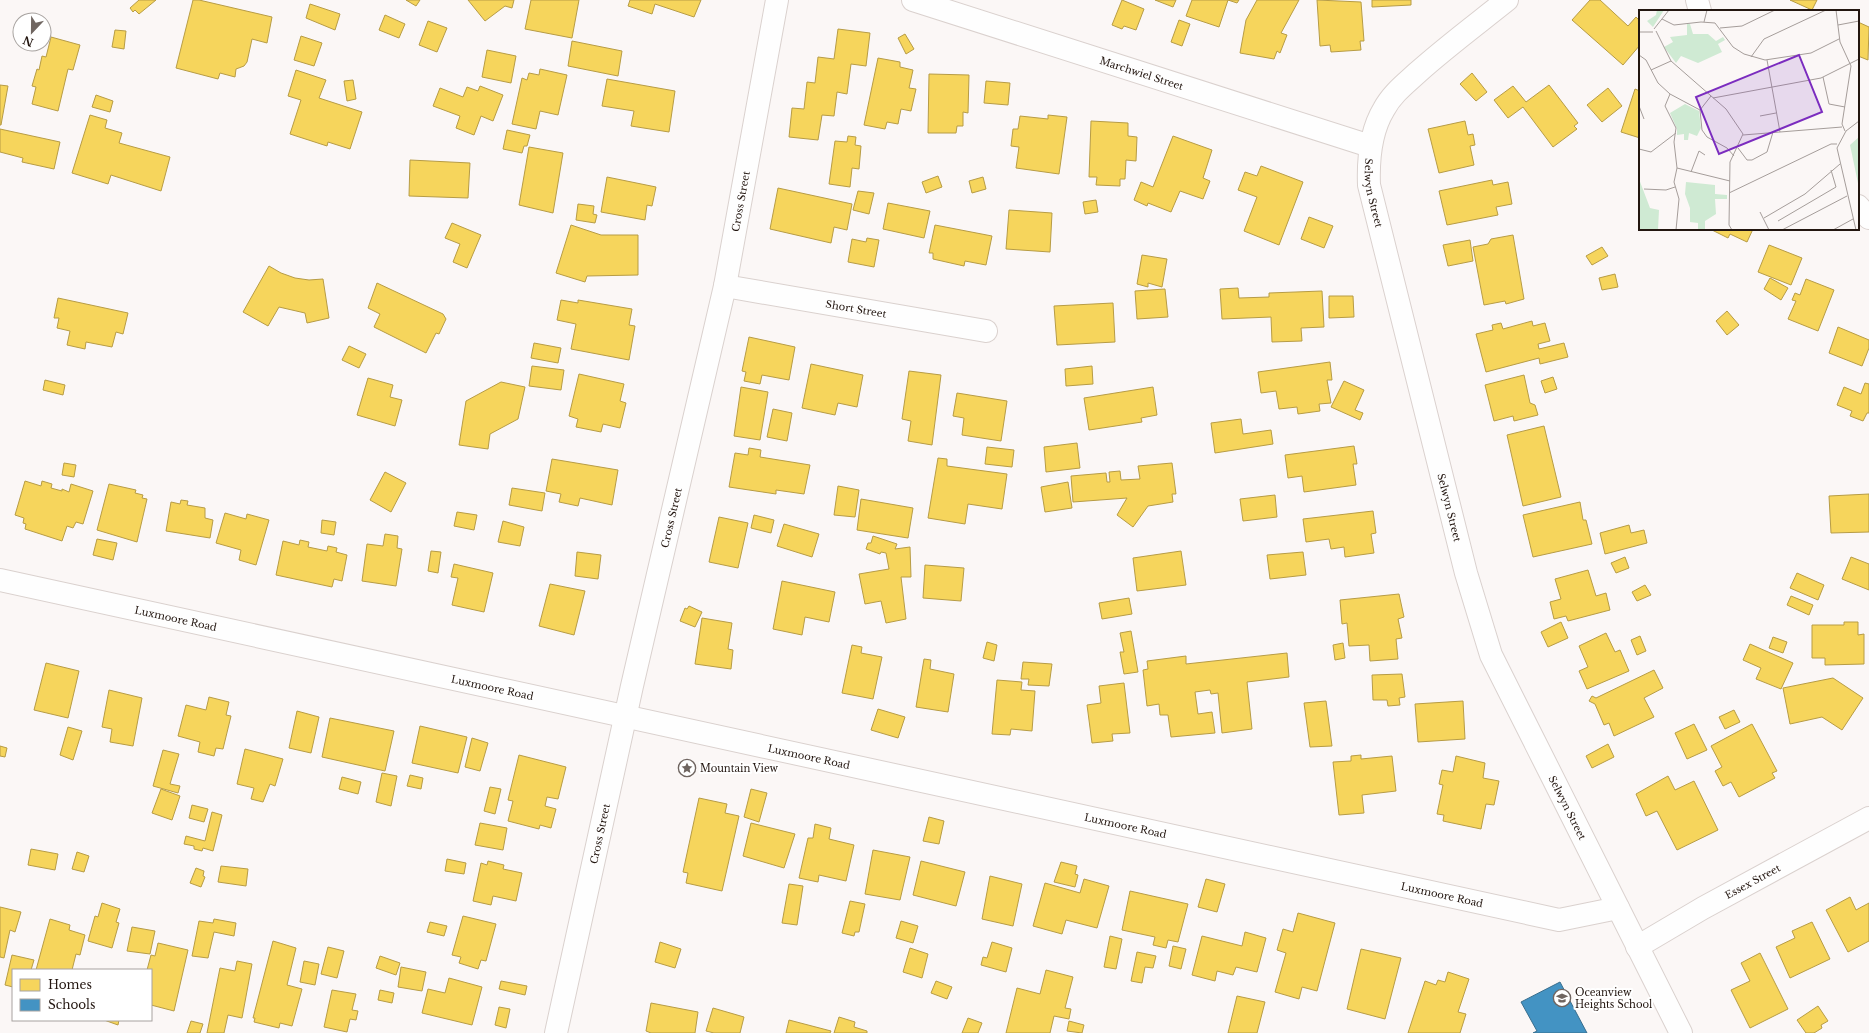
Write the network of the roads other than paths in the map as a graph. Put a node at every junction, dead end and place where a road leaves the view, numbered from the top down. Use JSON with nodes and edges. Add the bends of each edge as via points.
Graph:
{"nodes":[{"id":1,"x":777,"y":0,"type":"edge"},
{"id":2,"x":913,"y":0,"type":"edge"},
{"id":3,"x":1507,"y":0,"type":"edge"},
{"id":4,"x":1697,"y":0,"type":"edge"},
{"id":5,"x":1700,"y":10,"type":"edge"},
{"id":6,"x":1370,"y":146,"type":"junction"},
{"id":7,"x":1859,"y":207,"type":"edge"},
{"id":8,"x":1869,"y":218,"type":"edge"},
{"id":9,"x":725,"y":286,"type":"junction"},
{"id":10,"x":986,"y":331,"type":"dead end"},
{"id":11,"x":0,"y":580,"type":"edge"},
{"id":12,"x":625,"y":717,"type":"junction"},
{"id":13,"x":1869,"y":818,"type":"edge"},
{"id":14,"x":1618,"y":908,"type":"junction"},
{"id":15,"x":1637,"y":947,"type":"junction"},
{"id":16,"x":556,"y":1033,"type":"edge"},
{"id":17,"x":1681,"y":1033,"type":"edge"}],
"edges":[{"from":1,"to":9,"type":"street","name":"Cross Street"},
{"from":2,"to":6,"type":"street","name":"Marchwiel Street"},
{"from":3,"to":6,"type":"street","name":"Selwyn Street","via":[[1439,54],[1393,95],[1379,119]]},
{"from":4,"to":5,"type":"street"},
{"from":6,"to":14,"type":"street","name":"Selwyn Street","via":[[1369,185],[1466,573],[1491,655]]},
{"from":7,"to":8,"type":"street"},
{"from":9,"to":10,"type":"street","name":"Short Street"},
{"from":9,"to":12,"type":"street","name":"Cross Street"},
{"from":11,"to":12,"type":"street","name":"Luxmoore Road"},
{"from":12,"to":14,"type":"street","name":"Luxmoore Road","via":[[1559,920]]},
{"from":12,"to":16,"type":"street","name":"Cross Street"},
{"from":13,"to":15,"type":"street","name":"Essex Street","via":[[1703,908]]},
{"from":14,"to":15,"type":"street","name":"Selwyn Street"},
{"from":15,"to":17,"type":"street","name":"Selwyn Street"}]}
